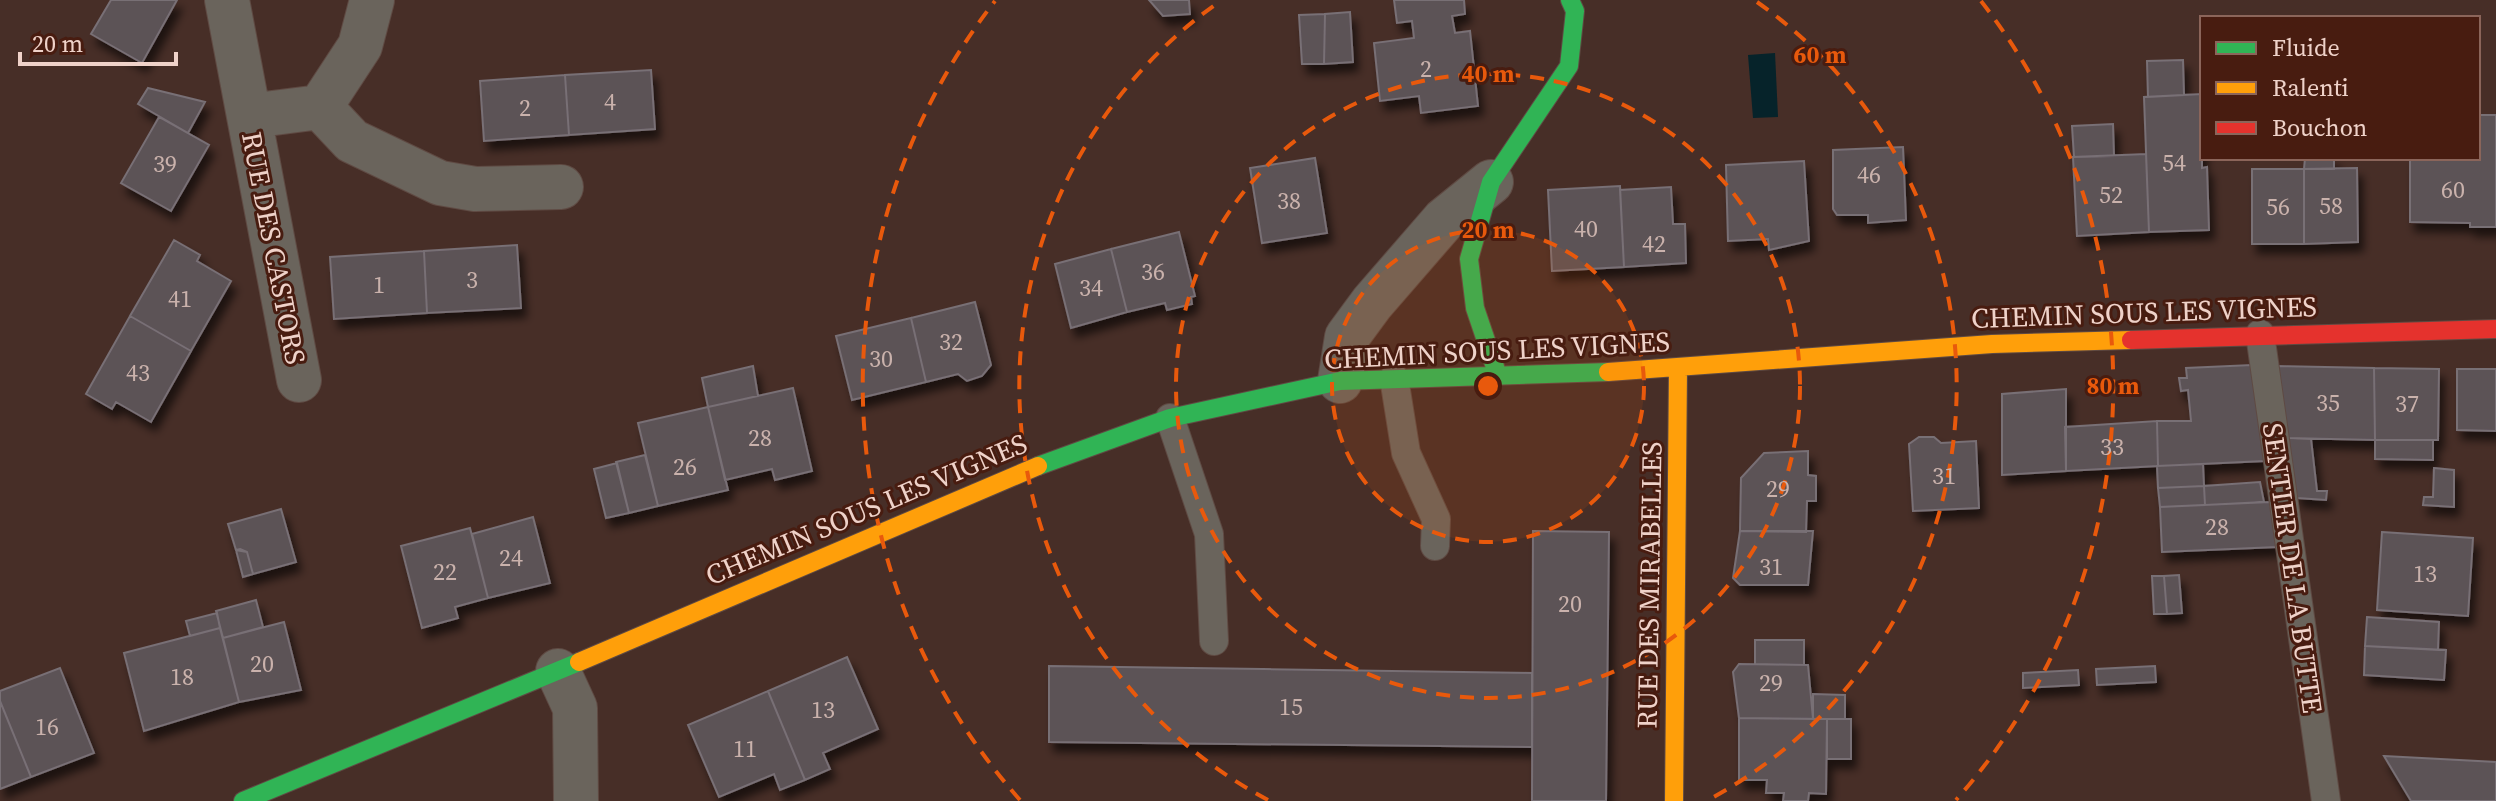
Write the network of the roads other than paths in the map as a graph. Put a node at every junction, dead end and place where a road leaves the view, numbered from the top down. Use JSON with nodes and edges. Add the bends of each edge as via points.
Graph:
{"nodes":[{"id":1,"x":227,"y":0,"type":"edge"},
{"id":2,"x":372,"y":0,"type":"edge"},
{"id":3,"x":1570,"y":0,"type":"edge"},
{"id":4,"x":320,"y":107,"type":"junction"},
{"id":5,"x":250,"y":116,"type":"junction"},
{"id":6,"x":1491,"y":182,"type":"junction"},
{"id":7,"x":561,"y":187,"type":"dead end"},
{"id":8,"x":2496,"y":329,"type":"edge"},
{"id":9,"x":2260,"y":334,"type":"junction"},
{"id":10,"x":1678,"y":369,"type":"junction"},
{"id":11,"x":1497,"y":373,"type":"junction"},
{"id":12,"x":1394,"y":378,"type":"junction"},
{"id":13,"x":299,"y":380,"type":"dead end"},
{"id":14,"x":1340,"y":381,"type":"junction"},
{"id":15,"x":1170,"y":418,"type":"junction"},
{"id":16,"x":1435,"y":546,"type":"dead end"},
{"id":17,"x":1214,"y":641,"type":"dead end"},
{"id":18,"x":558,"y":671,"type":"junction"},
{"id":19,"x":243,"y":801,"type":"edge"},
{"id":20,"x":576,"y":801,"type":"edge"},
{"id":21,"x":1674,"y":801,"type":"edge"},
{"id":22,"x":2326,"y":801,"type":"edge"}],
"edges":[{"from":1,"to":5,"type":"street","name":"RUE DES CASTORS"},
{"from":2,"to":4,"type":"street","via":[[360,46]]},
{"from":3,"to":6,"type":"street","via":[[1575,11],[1569,66]]},
{"from":4,"to":5,"type":"street","name":"RUE DES CASTORS"},
{"from":4,"to":7,"type":"street","via":[[352,141],[440,183],[475,189]]},
{"from":5,"to":13,"type":"street","name":"RUE DES CASTORS"},
{"from":6,"to":11,"type":"street","via":[[1469,259],[1475,308]]},
{"from":6,"to":14,"type":"street","via":[[1444,220],[1372,303],[1347,337]]},
{"from":8,"to":9,"type":"street","name":"CHEMIN SOUS LES VIGNES"},
{"from":9,"to":10,"type":"street","name":"CHEMIN SOUS LES VIGNES","via":[[1992,344]]},
{"from":9,"to":22,"type":"lane","name":"SENTIER DE LA BUTTE"},
{"from":10,"to":11,"type":"street","name":"CHEMIN SOUS LES VIGNES"},
{"from":10,"to":21,"type":"street","name":"RUE DES MIRABELLES"},
{"from":11,"to":12,"type":"street","name":"CHEMIN SOUS LES VIGNES"},
{"from":12,"to":14,"type":"street","name":"CHEMIN SOUS LES VIGNES"},
{"from":12,"to":16,"type":"lane","via":[[1406,453],[1436,519]]},
{"from":14,"to":15,"type":"street","name":"CHEMIN SOUS LES VIGNES"},
{"from":15,"to":17,"type":"lane","via":[[1209,534]]},
{"from":15,"to":18,"type":"street","name":"CHEMIN SOUS LES VIGNES","via":[[1061,456]]},
{"from":18,"to":19,"type":"street","name":"CHEMIN SOUS LES VIGNES"},
{"from":18,"to":20,"type":"street","via":[[575,708]]}]}
